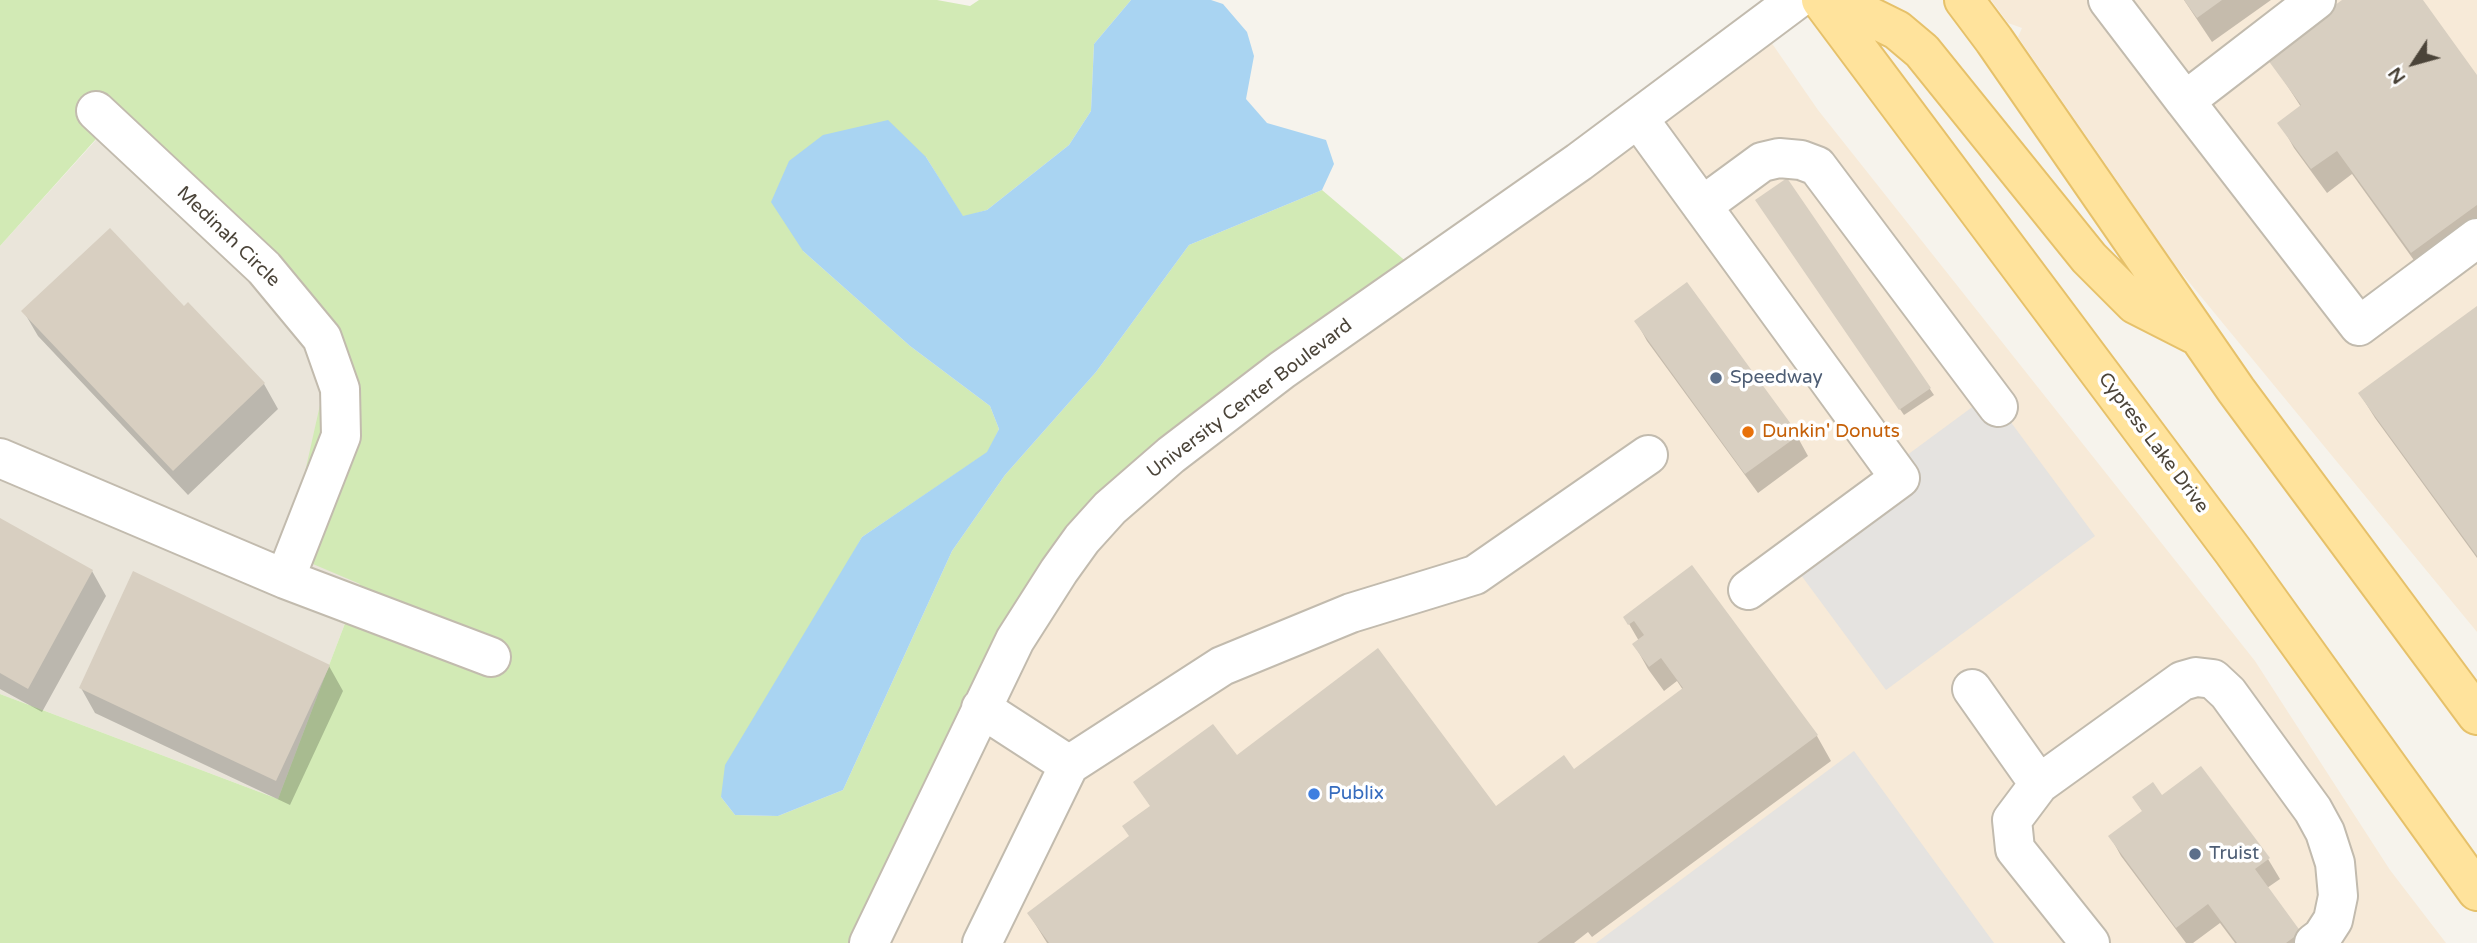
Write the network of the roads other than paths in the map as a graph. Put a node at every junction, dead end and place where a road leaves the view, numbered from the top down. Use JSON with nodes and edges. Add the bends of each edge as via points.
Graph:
{"nodes":[{"id":1,"x":1796,"y":0,"type":"edge"},
{"id":2,"x":1821,"y":0,"type":"edge"},
{"id":3,"x":1836,"y":0,"type":"edge"},
{"id":4,"x":1964,"y":0,"type":"edge"},
{"id":5,"x":2108,"y":0,"type":"edge"},
{"id":6,"x":2316,"y":0,"type":"edge"},
{"id":7,"x":2185,"y":101,"type":"junction"},
{"id":8,"x":96,"y":111,"type":"dead end"},
{"id":9,"x":1638,"y":118,"type":"junction"},
{"id":10,"x":1702,"y":206,"type":"junction"},
{"id":11,"x":2477,"y":238,"type":"edge"},
{"id":12,"x":2199,"y":337,"type":"junction"},
{"id":13,"x":1998,"y":407,"type":"dead end"},
{"id":14,"x":1648,"y":455,"type":"dead end"},
{"id":15,"x":0,"y":458,"type":"edge"},
{"id":16,"x":285,"y":579,"type":"junction"},
{"id":17,"x":1748,"y":590,"type":"dead end"},
{"id":18,"x":491,"y":657,"type":"dead end"},
{"id":19,"x":1972,"y":690,"type":"dead end"},
{"id":20,"x":981,"y":708,"type":"junction"},
{"id":21,"x":2477,"y":715,"type":"edge"},
{"id":22,"x":1069,"y":765,"type":"junction"},
{"id":23,"x":2039,"y":783,"type":"junction"},
{"id":24,"x":2477,"y":891,"type":"edge"},
{"id":25,"x":869,"y":943,"type":"edge"},
{"id":26,"x":982,"y":943,"type":"edge"},
{"id":27,"x":2090,"y":943,"type":"edge"},
{"id":28,"x":2314,"y":943,"type":"edge"}],
"edges":[{"from":1,"to":9,"type":"street","name":"University Center Boulevard"},
{"from":2,"to":24,"type":"main road","name":"Cypress Lake Drive","via":[[2233,551]]},
{"from":3,"to":12,"type":"main road","via":[[1897,30],[1922,51],[2090,258],[2135,304]]},
{"from":4,"to":12,"type":"main road"},
{"from":5,"to":7,"type":"street"},
{"from":6,"to":7,"type":"street"},
{"from":7,"to":11,"type":"street","via":[[2359,326]]},
{"from":8,"to":16,"type":"street","name":"Medinah Circle","via":[[264,268],[322,338],[340,389],[341,436]]},
{"from":9,"to":10,"type":"street"},
{"from":9,"to":20,"type":"street","name":"University Center Boulevard","via":[[1282,370],[1110,508],[1040,600]]},
{"from":10,"to":13,"type":"street","via":[[1762,162],[1779,158],[1817,166]]},
{"from":10,"to":17,"type":"street","via":[[1900,478]]},
{"from":12,"to":21,"type":"main road"},
{"from":14,"to":22,"type":"street","via":[[1475,575],[1351,613],[1222,666]]},
{"from":15,"to":16,"type":"street"},
{"from":16,"to":18,"type":"street"},
{"from":19,"to":23,"type":"street"},
{"from":20,"to":22,"type":"street"},
{"from":20,"to":25,"type":"street","name":"University Center Boulevard"},
{"from":22,"to":26,"type":"street"},
{"from":23,"to":27,"type":"street","via":[[2012,820],[2015,849]]},
{"from":23,"to":28,"type":"street","via":[[2182,681],[2196,677],[2213,680],[2228,693],[2314,810],[2325,832],[2338,896],[2333,920]]}]}
